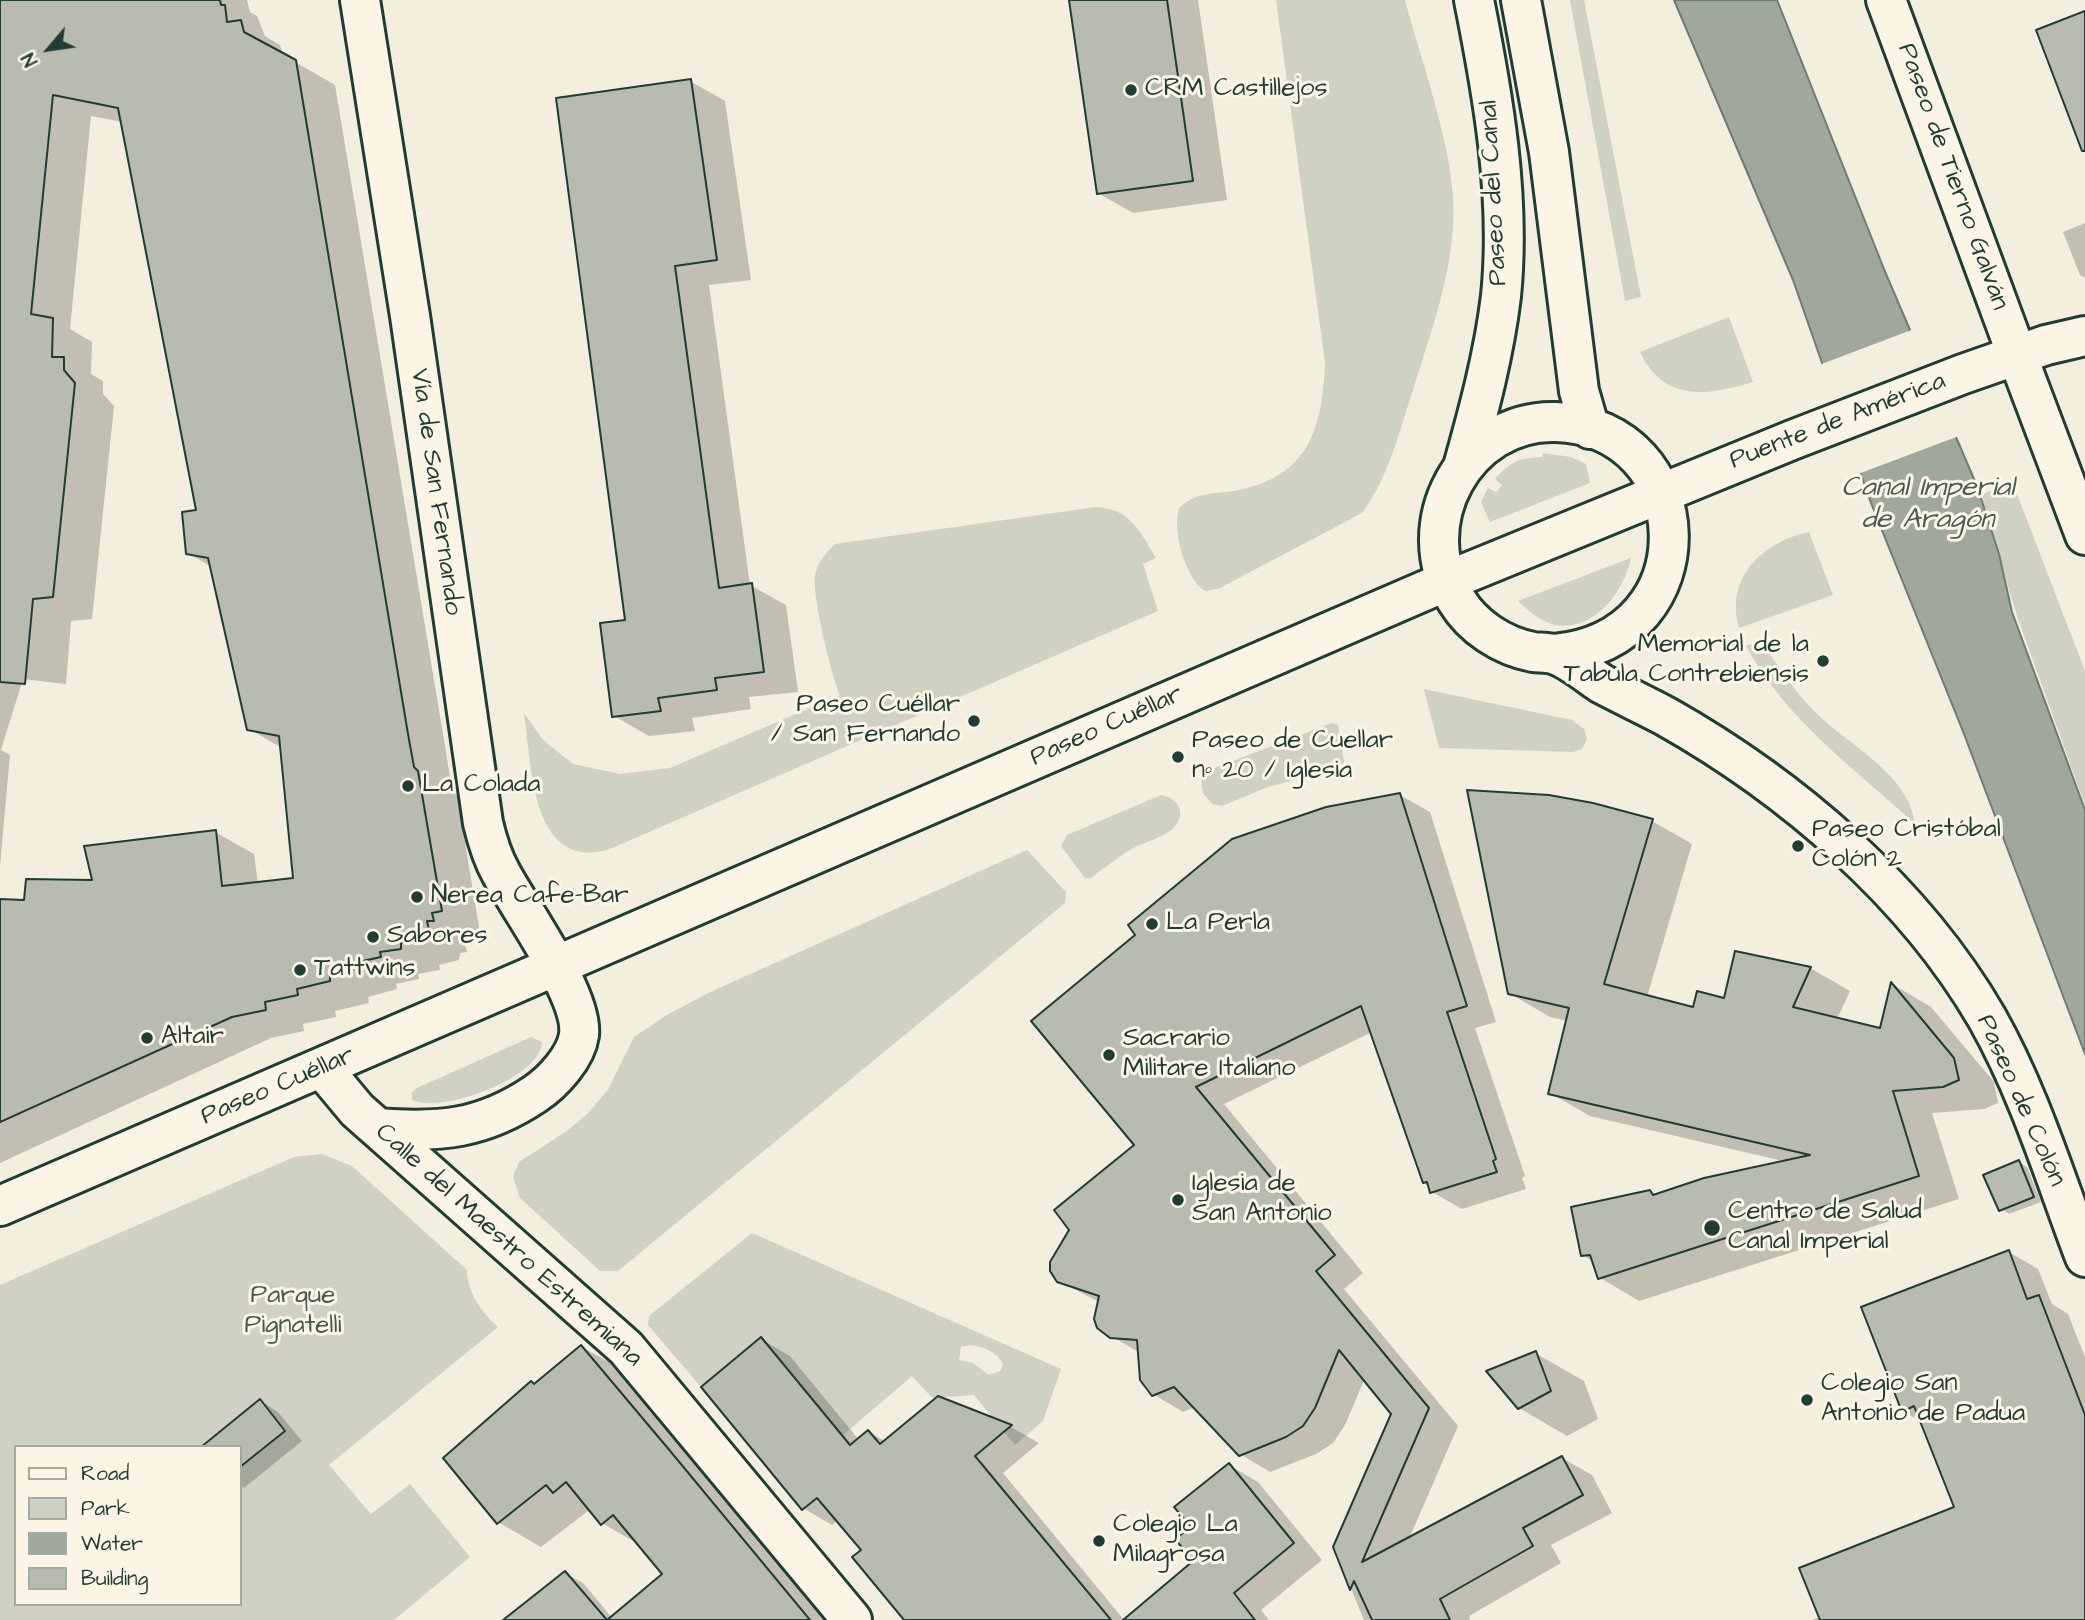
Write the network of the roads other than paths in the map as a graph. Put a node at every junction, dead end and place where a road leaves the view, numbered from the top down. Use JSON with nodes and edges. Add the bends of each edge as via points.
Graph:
{"nodes":[{"id":1,"x":360,"y":0,"type":"edge"},
{"id":2,"x":1474,"y":0,"type":"edge"},
{"id":3,"x":1521,"y":0,"type":"edge"},
{"id":4,"x":1886,"y":0,"type":"edge"},
{"id":5,"x":2085,"y":337,"type":"edge"},
{"id":6,"x":2017,"y":355,"type":"junction"},
{"id":7,"x":1590,"y":429,"type":"junction"},
{"id":8,"x":1463,"y":467,"type":"junction"},
{"id":9,"x":1660,"y":493,"type":"junction"},
{"id":10,"x":2085,"y":535,"type":"edge"},
{"id":11,"x":1447,"y":582,"type":"junction"},
{"id":12,"x":1555,"y":654,"type":"junction"},
{"id":13,"x":556,"y":967,"type":"junction"},
{"id":14,"x":322,"y":1068,"type":"junction"},
{"id":15,"x":378,"y":1128,"type":"junction"},
{"id":16,"x":0,"y":1206,"type":"edge"},
{"id":17,"x":2085,"y":1257,"type":"edge"},
{"id":18,"x":852,"y":1620,"type":"edge"}],
"edges":[{"from":1,"to":13,"type":"main road","name":"Vía de San Fernando","via":[[483,822],[499,870]]},
{"from":2,"to":8,"type":"main road","name":"Paseo del Canal","via":[[1494,113],[1501,280],[1491,359]]},
{"from":3,"to":7,"type":"main road","name":"Paseo del Canal","via":[[1549,152],[1579,391]]},
{"from":4,"to":6,"type":"main road","name":"Paseo de Tierno Galván"},
{"from":5,"to":6,"type":"main road","name":"Puente de América"},
{"from":6,"to":9,"type":"main road","name":"Puente de América"},
{"from":6,"to":10,"type":"main road","name":"Paseo de Tierno Galván"},
{"from":7,"to":8,"type":"main road","name":"Paseo del Canal","via":[[1556,422],[1521,427],[1488,442]]},
{"from":7,"to":9,"type":"main road","name":"Paseo del Canal","via":[[1625,447]]},
{"from":8,"to":11,"type":"main road","name":"Paseo del Canal","via":[[1446,496],[1439,522],[1438,548]]},
{"from":9,"to":11,"type":"main road","name":"Paseo Cuéllar"},
{"from":9,"to":12,"type":"main road","name":"Paseo del Canal","via":[[1670,533],[1668,554],[1664,575],[1644,611],[1630,626],[1595,647]]},
{"from":11,"to":12,"type":"main road","name":"Paseo de Colón","via":[[1455,599],[1481,628],[1516,648]]},
{"from":11,"to":13,"type":"main road","name":"Paseo Cuéllar"},
{"from":12,"to":17,"type":"main road","name":"Paseo de Colón","via":[[1748,768],[1852,854],[1925,929],[1959,973],[2009,1063]]},
{"from":13,"to":14,"type":"main road","name":"Paseo Cuéllar"},
{"from":13,"to":15,"type":"main road","via":[[579,1035],[571,1056],[541,1090],[496,1118],[468,1126]]},
{"from":14,"to":15,"type":"main road","name":"Calle del Maestro Estremiana"},
{"from":14,"to":16,"type":"main road","name":"Paseo Cuéllar"},
{"from":15,"to":18,"type":"main road","name":"Calle del Maestro Estremiana","via":[[626,1348]]}]}
